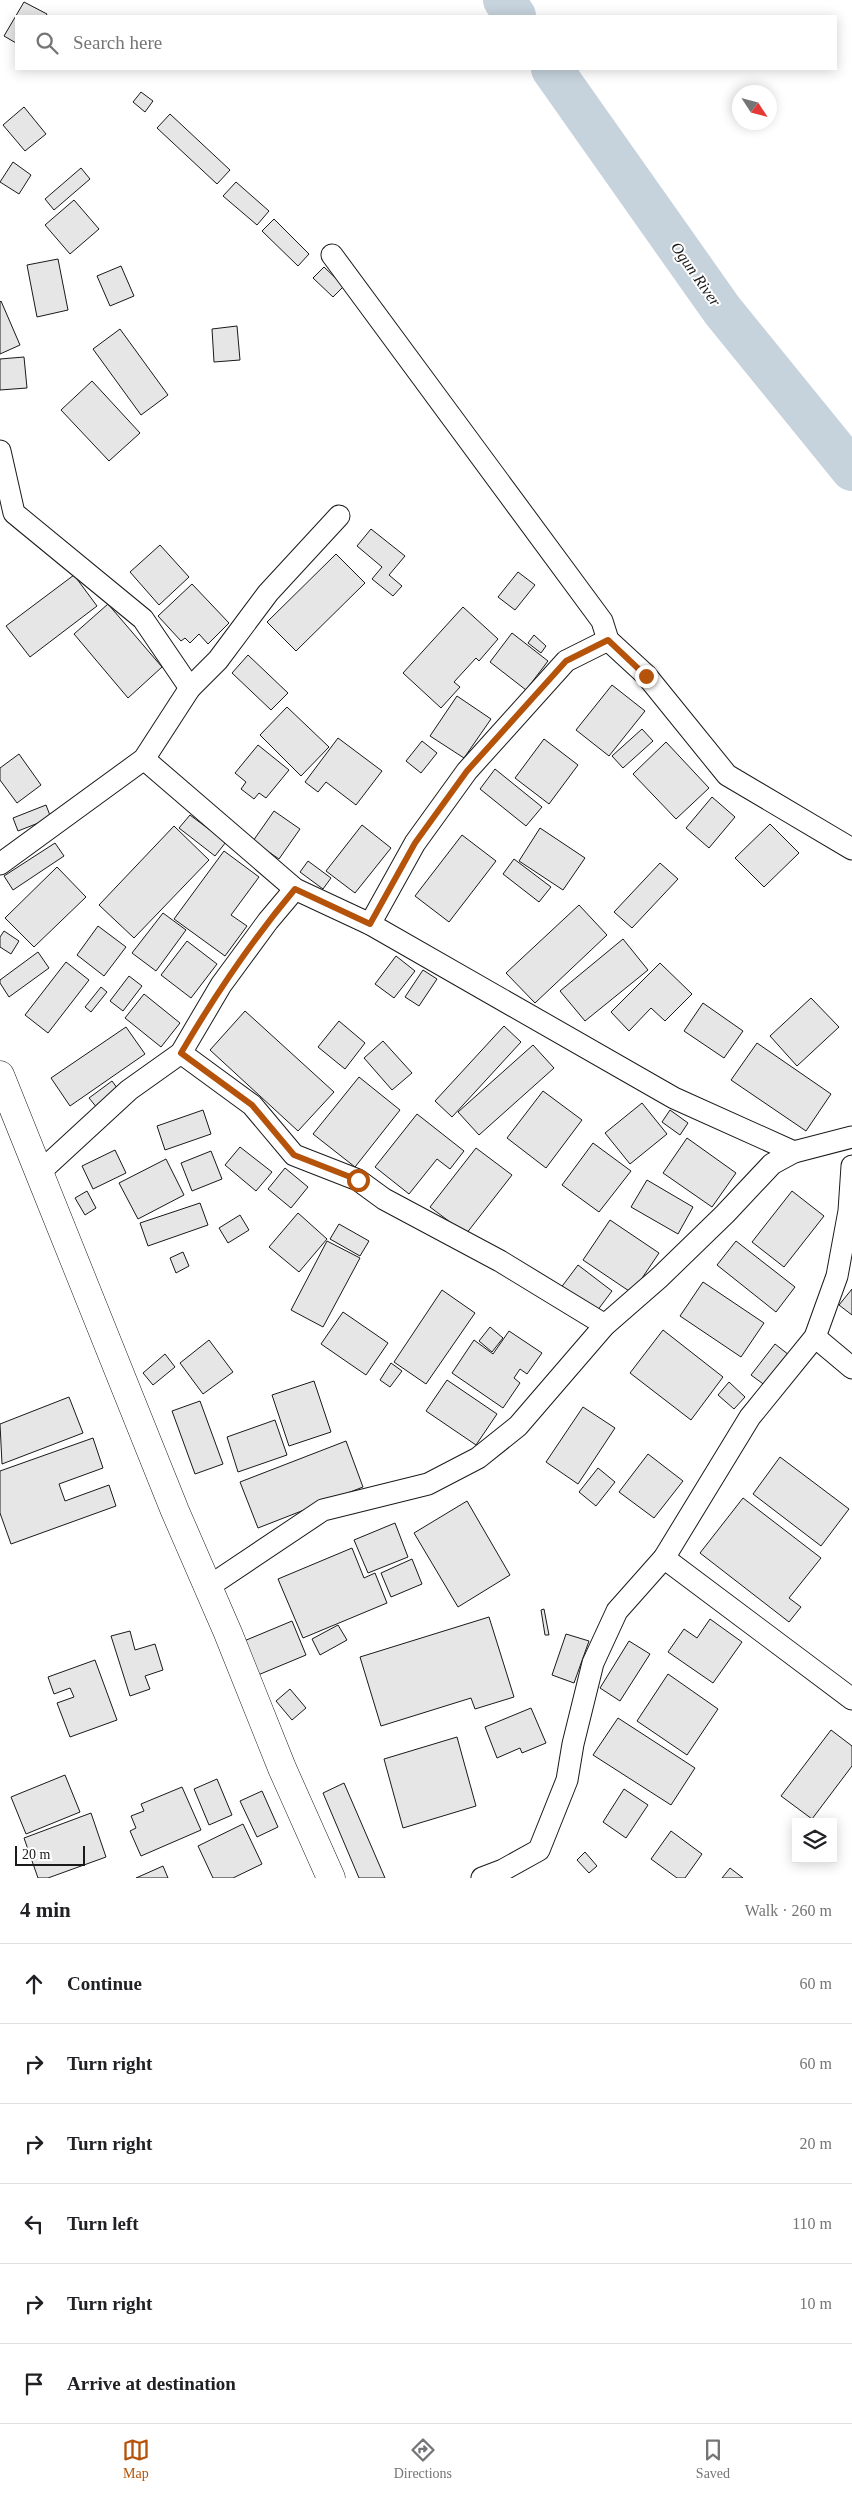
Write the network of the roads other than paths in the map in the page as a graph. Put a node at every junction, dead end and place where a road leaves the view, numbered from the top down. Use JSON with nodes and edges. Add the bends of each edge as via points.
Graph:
{"nodes":[{"id":1,"x":332,"y":255,"type":"dead end"},
{"id":2,"x":0,"y":451,"type":"edge"},
{"id":3,"x":339,"y":516,"type":"dead end"},
{"id":4,"x":608,"y":640,"type":"junction"},
{"id":5,"x":190,"y":688,"type":"junction"},
{"id":6,"x":144,"y":759,"type":"junction"},
{"id":7,"x":852,"y":849,"type":"edge"},
{"id":8,"x":0,"y":864,"type":"edge"},
{"id":9,"x":295,"y":889,"type":"junction"},
{"id":10,"x":370,"y":924,"type":"junction"},
{"id":11,"x":181,"y":1053,"type":"junction"},
{"id":12,"x":0,"y":1075,"type":"edge"},
{"id":13,"x":852,"y":1137,"type":"edge"},
{"id":14,"x":794,"y":1152,"type":"junction"},
{"id":15,"x":852,"y":1166,"type":"edge"},
{"id":16,"x":40,"y":1172,"type":"junction"},
{"id":17,"x":605,"y":1325,"type":"junction"},
{"id":18,"x":815,"y":1337,"type":"junction"},
{"id":19,"x":852,"y":1368,"type":"edge"},
{"id":20,"x":664,"y":1558,"type":"junction"},
{"id":21,"x":208,"y":1586,"type":"junction"},
{"id":22,"x":852,"y":1699,"type":"edge"},
{"id":23,"x":330,"y":1878,"type":"edge"},
{"id":24,"x":482,"y":1878,"type":"edge"}],
"edges":[{"from":1,"to":4,"type":"street","via":[[602,620]]},
{"from":2,"to":5,"type":"street","via":[[14,513],[142,619]]},
{"from":3,"to":5,"type":"street","via":[[268,592],[218,660]]},
{"from":4,"to":7,"type":"street","via":[[646,676],[727,775]]},
{"from":4,"to":10,"type":"street","via":[[566,661],[467,771],[415,843]]},
{"from":5,"to":6,"type":"street"},
{"from":6,"to":8,"type":"street"},
{"from":6,"to":9,"type":"street"},
{"from":9,"to":10,"type":"street"},
{"from":9,"to":11,"type":"street","via":[[222,985]]},
{"from":10,"to":14,"type":"street","via":[[674,1098]]},
{"from":11,"to":16,"type":"street","via":[[129,1090]]},
{"from":11,"to":17,"type":"street","via":[[252,1105],[294,1155],[358,1180],[384,1199],[500,1261]]},
{"from":12,"to":16,"type":"main road"},
{"from":13,"to":14,"type":"street"},
{"from":14,"to":17,"type":"street","via":[[772,1164],[666,1271]]},
{"from":15,"to":18,"type":"street","via":[[849,1212],[837,1276]]},
{"from":16,"to":21,"type":"main road"},
{"from":17,"to":21,"type":"street","via":[[518,1426],[478,1458],[428,1484],[323,1510]]},
{"from":18,"to":19,"type":"street"},
{"from":18,"to":20,"type":"street","via":[[750,1417]]},
{"from":20,"to":22,"type":"street"},
{"from":20,"to":24,"type":"street","via":[[617,1611],[594,1662],[567,1780],[539,1850]]},
{"from":21,"to":23,"type":"main road"}]}
